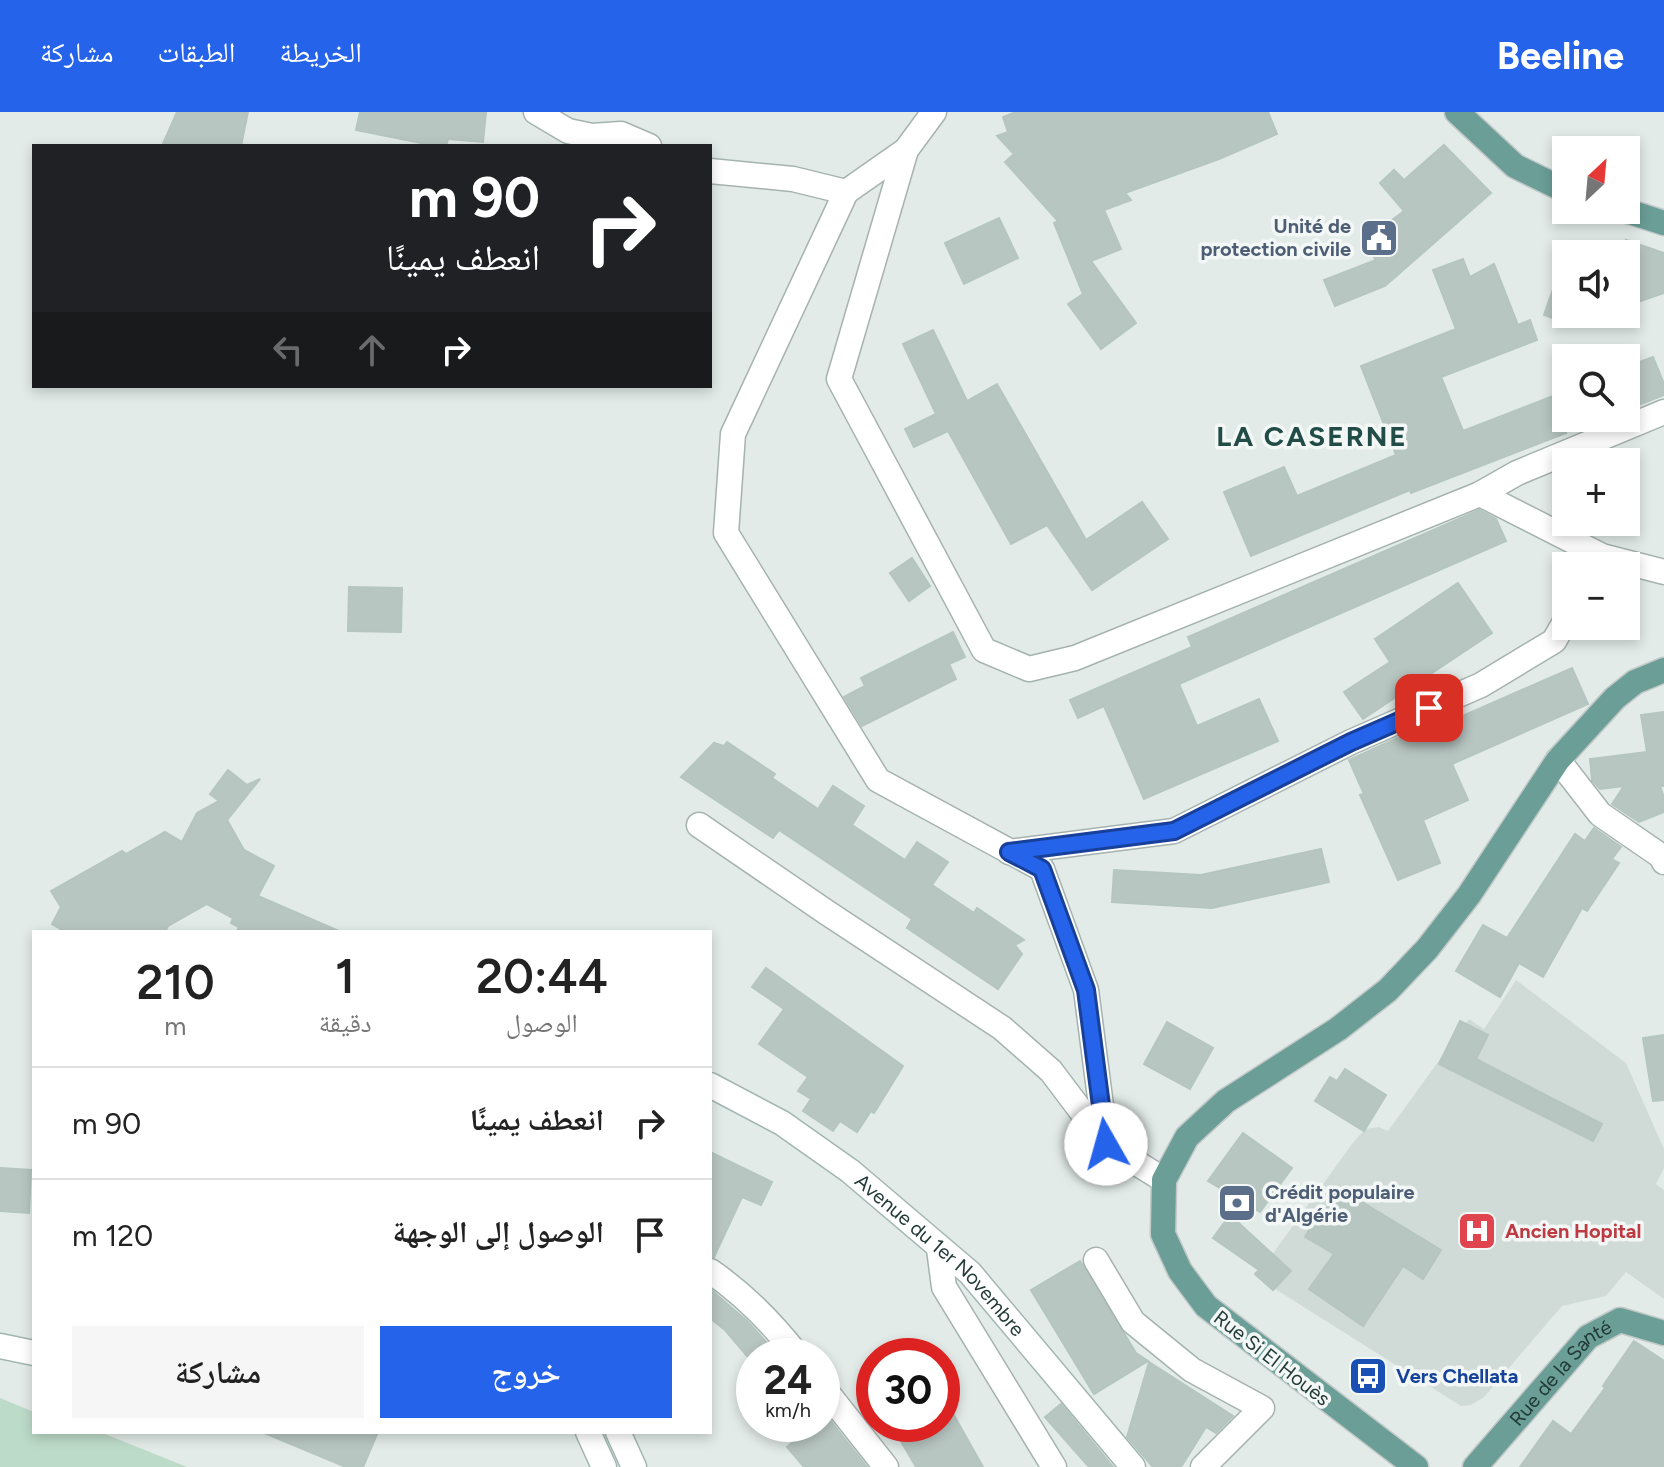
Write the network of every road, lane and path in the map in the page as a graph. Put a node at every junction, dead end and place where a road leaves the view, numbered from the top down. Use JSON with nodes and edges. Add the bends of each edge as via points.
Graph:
{"nodes":[{"id":1,"x":536,"y":112,"type":"edge"},
{"id":2,"x":934,"y":112,"type":"edge"},
{"id":3,"x":1457,"y":112,"type":"edge"},
{"id":4,"x":644,"y":144,"type":"edge"},
{"id":5,"x":906,"y":150,"type":"junction"},
{"id":6,"x":712,"y":171,"type":"edge"},
{"id":7,"x":1552,"y":184,"type":"edge"},
{"id":8,"x":846,"y":192,"type":"junction"},
{"id":9,"x":1640,"y":215,"type":"edge"},
{"id":10,"x":1664,"y":223,"type":"edge"},
{"id":11,"x":1664,"y":412,"type":"edge"},
{"id":12,"x":1480,"y":494,"type":"junction"},
{"id":13,"x":1584,"y":552,"type":"edge"},
{"id":14,"x":1640,"y":568,"type":"edge"},
{"id":15,"x":1664,"y":572,"type":"edge"},
{"id":16,"x":1555,"y":640,"type":"edge"},
{"id":17,"x":1664,"y":670,"type":"edge"},
{"id":18,"x":1558,"y":760,"type":"junction"},
{"id":19,"x":699,"y":825,"type":"dead end"},
{"id":20,"x":1009,"y":852,"type":"junction"},
{"id":21,"x":1664,"y":862,"type":"edge"},
{"id":22,"x":712,"y":1086,"type":"edge"},
{"id":23,"x":1106,"y":1144,"type":"junction"},
{"id":24,"x":1164,"y":1180,"type":"junction"},
{"id":25,"x":939,"y":1249,"type":"junction"},
{"id":26,"x":1096,"y":1260,"type":"dead end"},
{"id":27,"x":712,"y":1272,"type":"edge"},
{"id":28,"x":1664,"y":1333,"type":"edge"},
{"id":29,"x":784,"y":1338,"type":"edge"},
{"id":30,"x":0,"y":1346,"type":"edge"},
{"id":31,"x":32,"y":1353,"type":"edge"},
{"id":32,"x":840,"y":1409,"type":"edge"},
{"id":33,"x":589,"y":1434,"type":"edge"},
{"id":34,"x":619,"y":1434,"type":"edge"},
{"id":35,"x":604,"y":1467,"type":"edge"},
{"id":36,"x":634,"y":1467,"type":"edge"},
{"id":37,"x":886,"y":1467,"type":"edge"},
{"id":38,"x":1054,"y":1467,"type":"edge"},
{"id":39,"x":1133,"y":1467,"type":"edge"},
{"id":40,"x":1203,"y":1467,"type":"edge"},
{"id":41,"x":1416,"y":1467,"type":"edge"},
{"id":42,"x":1475,"y":1467,"type":"edge"}],
"edges":[{"from":1,"to":4,"type":"street","via":[[568,131],[621,134]]},
{"from":2,"to":5,"type":"street"},
{"from":3,"to":7,"type":"main road","via":[[1515,166]]},
{"from":5,"to":8,"type":"street"},
{"from":5,"to":12,"type":"street","via":[[839,379],[984,650],[1029,669],[1075,658]]},
{"from":6,"to":8,"type":"street","via":[[793,179]]},
{"from":8,"to":20,"type":"street","via":[[733,434],[726,533],[878,780]]},
{"from":9,"to":10,"type":"main road"},
{"from":11,"to":12,"type":"street","via":[[1517,473]]},
{"from":12,"to":13,"type":"street"},
{"from":14,"to":15,"type":"street"},
{"from":16,"to":20,"type":"street","via":[[1481,685],[1351,742],[1174,831]]},
{"from":17,"to":18,"type":"main road","name":"Rue Si El Houès","via":[[1615,698]]},
{"from":18,"to":21,"type":"street","via":[[1600,814]]},
{"from":18,"to":24,"type":"main road","name":"Rue Si El Houès","via":[[1427,949],[1388,990],[1338,1029],[1226,1101],[1187,1137]]},
{"from":19,"to":23,"type":"street","via":[[1002,1028],[1051,1071]]},
{"from":20,"to":23,"type":"street","via":[[1042,869],[1086,990]]},
{"from":22,"to":25,"type":"street","name":"Avenue du 1er Novembre","via":[[782,1123],[839,1163]]},
{"from":23,"to":24,"type":"street"},
{"from":24,"to":41,"type":"main road","name":"Rue Si El Houès","via":[[1163,1234],[1180,1271],[1206,1306]]},
{"from":25,"to":38,"type":"street","via":[[944,1287]]},
{"from":25,"to":39,"type":"street","name":"Avenue du 1er Novembre","via":[[970,1273]]},
{"from":26,"to":40,"type":"street","via":[[1133,1322],[1192,1370],[1262,1408]]},
{"from":27,"to":29,"type":"street"},
{"from":28,"to":42,"type":"main road","name":"Rue de la Santé","via":[[1620,1320],[1588,1337]]},
{"from":30,"to":31,"type":"street"},
{"from":32,"to":37,"type":"street"},
{"from":33,"to":35,"type":"street"},
{"from":34,"to":36,"type":"street"}]}
